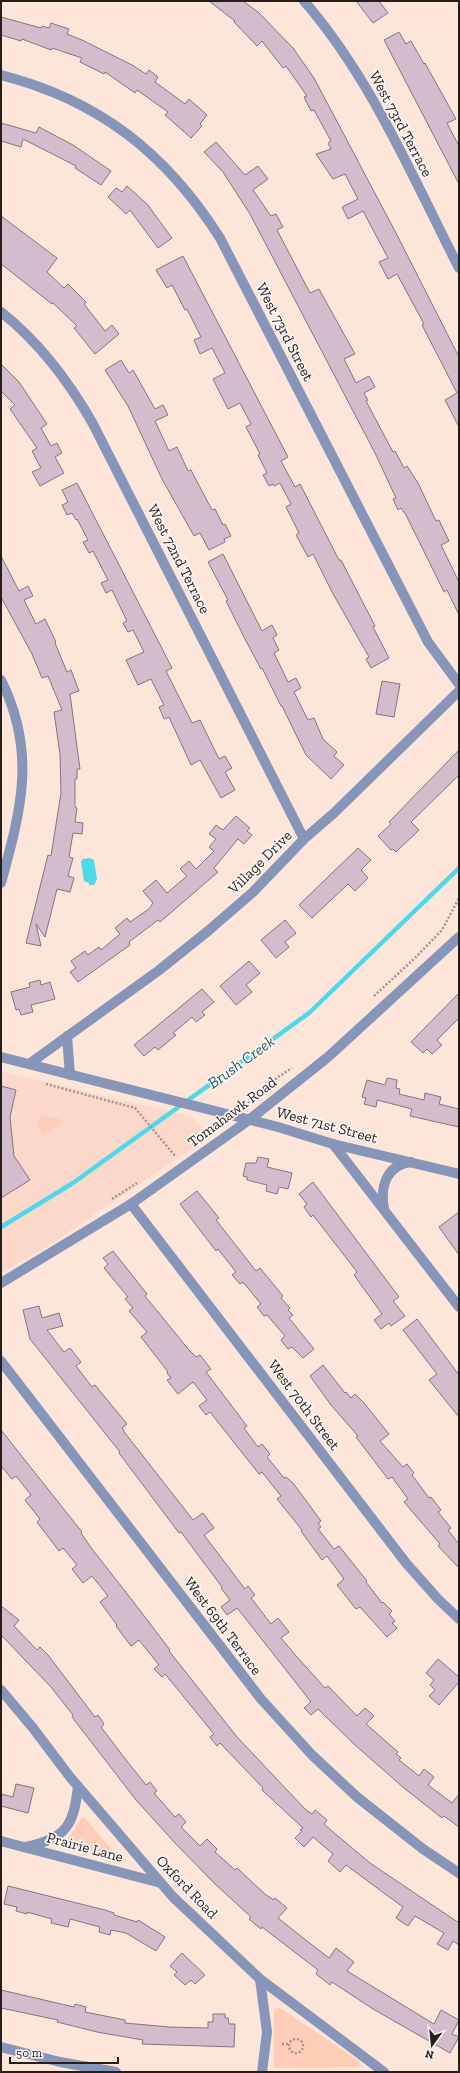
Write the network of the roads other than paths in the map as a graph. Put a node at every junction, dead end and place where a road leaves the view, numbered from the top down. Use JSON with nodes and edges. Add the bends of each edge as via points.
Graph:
{"nodes":[{"id":1,"x":304,"y":1,"type":"edge"},
{"id":2,"x":1,"y":75,"type":"edge"},
{"id":3,"x":459,"y":268,"type":"edge"},
{"id":4,"x":1,"y":312,"type":"edge"},
{"id":5,"x":1,"y":680,"type":"edge"},
{"id":6,"x":459,"y":684,"type":"edge"},
{"id":7,"x":459,"y":691,"type":"edge"},
{"id":8,"x":304,"y":839,"type":"junction"},
{"id":9,"x":1,"y":884,"type":"edge"},
{"id":10,"x":459,"y":937,"type":"edge"},
{"id":11,"x":67,"y":1036,"type":"junction"},
{"id":12,"x":1,"y":1057,"type":"edge"},
{"id":13,"x":28,"y":1064,"type":"junction"},
{"id":14,"x":70,"y":1075,"type":"junction"},
{"id":15,"x":249,"y":1120,"type":"junction"},
{"id":16,"x":333,"y":1144,"type":"junction"},
{"id":17,"x":411,"y":1162,"type":"junction"},
{"id":18,"x":459,"y":1174,"type":"edge"},
{"id":19,"x":132,"y":1204,"type":"junction"},
{"id":20,"x":384,"y":1209,"type":"junction"},
{"id":21,"x":1,"y":1283,"type":"edge"},
{"id":22,"x":459,"y":1307,"type":"edge"},
{"id":23,"x":1,"y":1360,"type":"edge"},
{"id":24,"x":459,"y":1619,"type":"edge"},
{"id":25,"x":1,"y":1690,"type":"edge"},
{"id":26,"x":78,"y":1786,"type":"junction"},
{"id":27,"x":1,"y":1841,"type":"edge"},
{"id":28,"x":25,"y":1847,"type":"junction"},
{"id":29,"x":459,"y":1873,"type":"edge"},
{"id":30,"x":160,"y":1883,"type":"junction"},
{"id":31,"x":260,"y":1979,"type":"junction"},
{"id":32,"x":1,"y":2047,"type":"edge"},
{"id":33,"x":58,"y":2067,"type":"edge"},
{"id":34,"x":116,"y":2072,"type":"edge"},
{"id":35,"x":262,"y":2072,"type":"edge"},
{"id":36,"x":380,"y":2072,"type":"edge"},
{"id":37,"x":385,"y":2072,"type":"edge"}],
"edges":[{"from":1,"to":3,"type":"street","name":"West 73rd Terrace","via":[[332,34],[356,71]]},
{"from":2,"to":6,"type":"street","name":"West 73rd Street","via":[[55,92],[122,130],[176,178],[203,212],[220,238],[428,642]]},
{"from":4,"to":8,"type":"street","name":"West 72nd Terrace","via":[[22,329],[49,358],[73,390],[93,424]]},
{"from":5,"to":9,"type":"street","via":[[14,713],[23,758],[21,802]]},
{"from":7,"to":8,"type":"street","name":"Village Drive"},
{"from":8,"to":11,"type":"street","name":"Village Drive","via":[[253,892],[208,931],[158,971]]},
{"from":10,"to":15,"type":"street","name":"Tomahawk Road","via":[[328,1058]]},
{"from":11,"to":13,"type":"street","name":"Village Drive"},
{"from":11,"to":14,"type":"street"},
{"from":12,"to":13,"type":"street","name":"West 71st Street"},
{"from":13,"to":14,"type":"street","name":"West 71st Street"},
{"from":14,"to":15,"type":"street","name":"West 71st Street"},
{"from":15,"to":16,"type":"street","name":"West 71st Street"},
{"from":15,"to":19,"type":"street","name":"Tomahawk Road"},
{"from":16,"to":17,"type":"street","name":"West 71st Street"},
{"from":16,"to":20,"type":"street"},
{"from":17,"to":18,"type":"street","name":"West 71st Street"},
{"from":17,"to":20,"type":"street","via":[[396,1166],[389,1173],[383,1188]]},
{"from":19,"to":21,"type":"street","name":"Tomahawk Road"},
{"from":19,"to":24,"type":"street","name":"West 70th Street","via":[[406,1563]]},
{"from":20,"to":22,"type":"street"},
{"from":23,"to":29,"type":"street","name":"West 69th Terrace","via":[[261,1699],[312,1755],[357,1797],[423,1849]]},
{"from":25,"to":26,"type":"street","name":"Oxford Road"},
{"from":26,"to":28,"type":"street","via":[[76,1806],[66,1830],[47,1842]]},
{"from":26,"to":30,"type":"street","name":"Oxford Road"},
{"from":27,"to":28,"type":"street","name":"Prairie Lane"},
{"from":28,"to":30,"type":"street","name":"Prairie Lane"},
{"from":30,"to":31,"type":"street","name":"Oxford Road"},
{"from":31,"to":35,"type":"street","via":[[267,2032]]},
{"from":31,"to":37,"type":"street","name":"Oxford Road"},
{"from":32,"to":33,"type":"street"},
{"from":33,"to":34,"type":"street"},
{"from":36,"to":37,"type":"street"}]}
